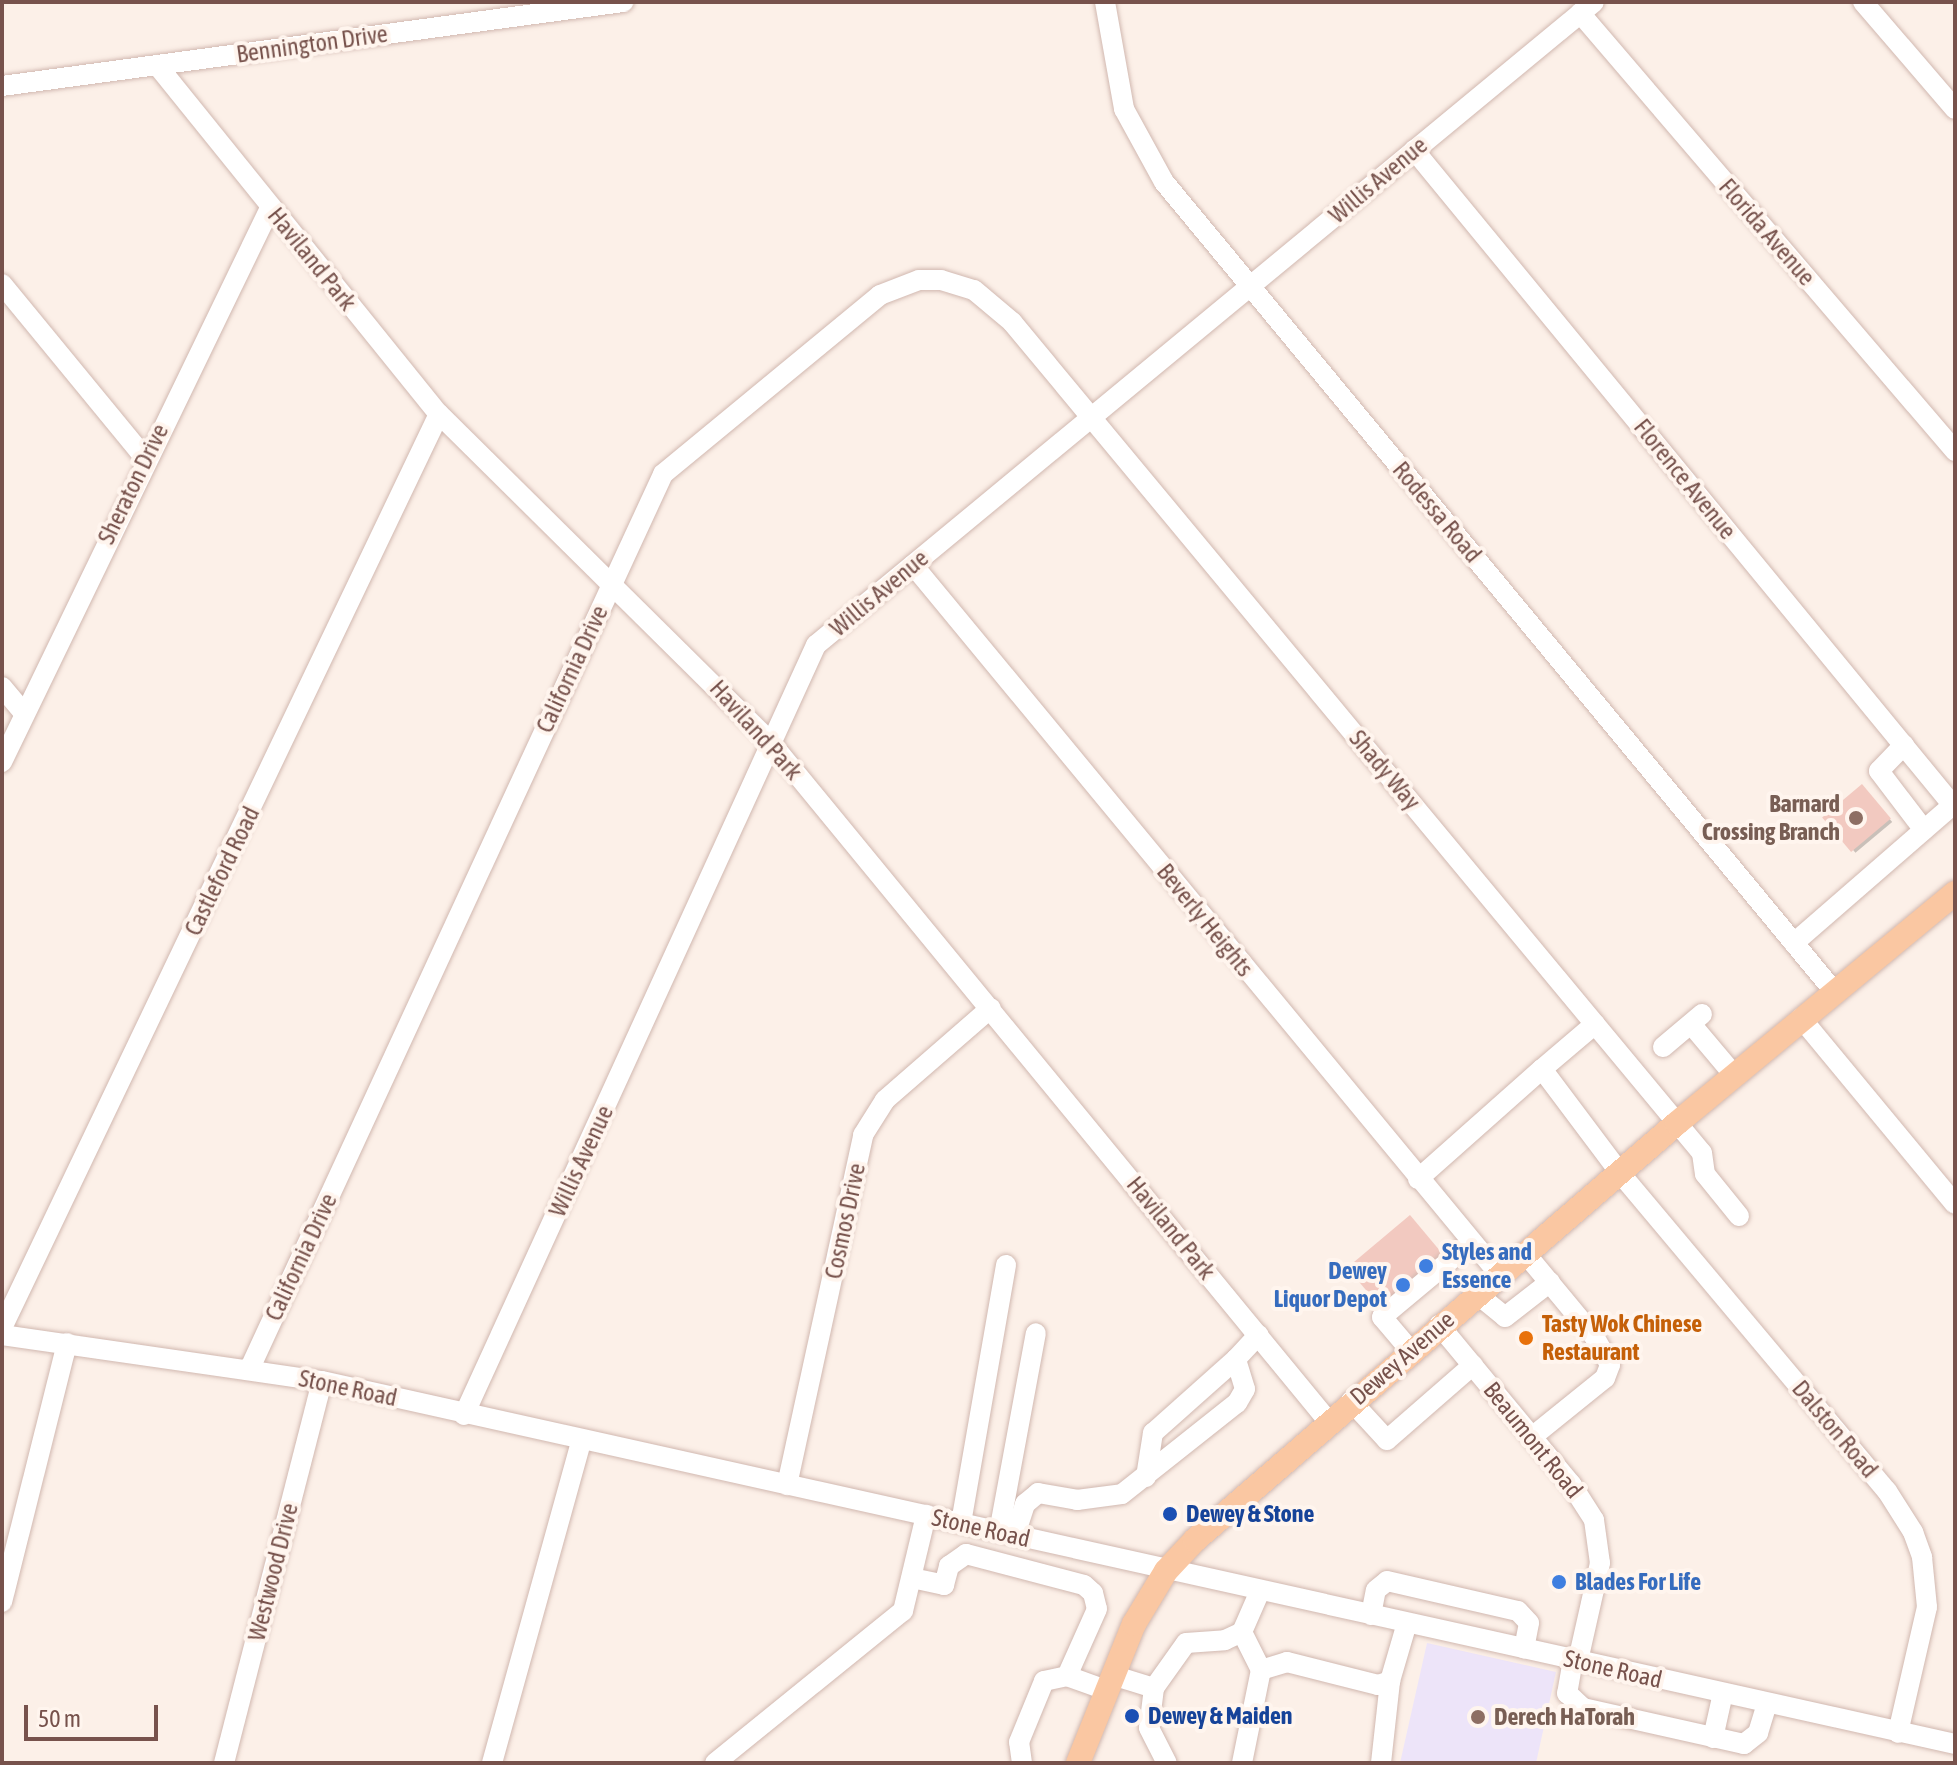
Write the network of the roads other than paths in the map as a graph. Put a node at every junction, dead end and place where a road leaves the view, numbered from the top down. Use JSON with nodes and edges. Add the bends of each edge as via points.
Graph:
{"nodes":[{"id":1,"x":623,"y":2,"type":"edge"},
{"id":2,"x":1105,"y":2,"type":"edge"},
{"id":3,"x":1863,"y":2,"type":"edge"},
{"id":4,"x":1587,"y":8,"type":"edge"},
{"id":5,"x":157,"y":65,"type":"junction"},
{"id":6,"x":2,"y":86,"type":"edge"},
{"id":7,"x":1955,"y":109,"type":"edge"},
{"id":8,"x":1414,"y":150,"type":"junction"},
{"id":9,"x":270,"y":208,"type":"junction"},
{"id":10,"x":2,"y":284,"type":"edge"},
{"id":11,"x":1249,"y":286,"type":"junction"},
{"id":12,"x":439,"y":414,"type":"junction"},
{"id":13,"x":1093,"y":417,"type":"junction"},
{"id":14,"x":1955,"y":451,"type":"edge"},
{"id":15,"x":145,"y":458,"type":"junction"},
{"id":16,"x":913,"y":565,"type":"junction"},
{"id":17,"x":612,"y":583,"type":"junction"},
{"id":18,"x":2,"y":687,"type":"edge"},
{"id":19,"x":24,"y":713,"type":"junction"},
{"id":20,"x":772,"y":744,"type":"junction"},
{"id":21,"x":1904,"y":745,"type":"junction"},
{"id":22,"x":2,"y":762,"type":"edge"},
{"id":23,"x":1954,"y":806,"type":"edge"},
{"id":24,"x":1924,"y":830,"type":"junction"},
{"id":25,"x":1955,"y":893,"type":"edge"},
{"id":26,"x":1794,"y":943,"type":"junction"},
{"id":27,"x":1833,"y":990,"type":"junction"},
{"id":28,"x":991,"y":1008,"type":"junction"},
{"id":29,"x":1801,"y":1018,"type":"junction"},
{"id":30,"x":1595,"y":1024,"type":"junction"},
{"id":31,"x":1663,"y":1047,"type":"dead end"},
{"id":32,"x":1542,"y":1069,"type":"junction"},
{"id":33,"x":1734,"y":1075,"type":"junction"},
{"id":34,"x":1677,"y":1123,"type":"junction"},
{"id":35,"x":1620,"y":1173,"type":"junction"},
{"id":36,"x":1418,"y":1179,"type":"junction"},
{"id":37,"x":1955,"y":1204,"type":"edge"},
{"id":38,"x":1739,"y":1216,"type":"dead end"},
{"id":39,"x":1472,"y":1242,"type":"junction"},
{"id":40,"x":1525,"y":1253,"type":"junction"},
{"id":41,"x":1006,"y":1265,"type":"dead end"},
{"id":42,"x":1500,"y":1275,"type":"junction"},
{"id":43,"x":1550,"y":1282,"type":"junction"},
{"id":44,"x":1477,"y":1294,"type":"junction"},
{"id":45,"x":1439,"y":1325,"type":"junction"},
{"id":46,"x":2,"y":1328,"type":"edge"},
{"id":47,"x":1036,"y":1333,"type":"dead end"},
{"id":48,"x":2,"y":1335,"type":"edge"},
{"id":49,"x":1258,"y":1335,"type":"junction"},
{"id":50,"x":67,"y":1343,"type":"junction"},
{"id":51,"x":1410,"y":1350,"type":"junction"},
{"id":52,"x":1236,"y":1359,"type":"junction"},
{"id":53,"x":1473,"y":1365,"type":"junction"},
{"id":54,"x":250,"y":1368,"type":"junction"},
{"id":55,"x":322,"y":1381,"type":"junction"},
{"id":56,"x":1351,"y":1401,"type":"junction"},
{"id":57,"x":464,"y":1415,"type":"junction"},
{"id":58,"x":1328,"y":1421,"type":"junction"},
{"id":59,"x":1532,"y":1437,"type":"junction"},
{"id":60,"x":581,"y":1441,"type":"junction"},
{"id":61,"x":1146,"y":1477,"type":"junction"},
{"id":62,"x":787,"y":1485,"type":"junction"},
{"id":63,"x":926,"y":1515,"type":"junction"},
{"id":64,"x":961,"y":1523,"type":"junction"},
{"id":65,"x":1007,"y":1534,"type":"junction"},
{"id":66,"x":1166,"y":1571,"type":"junction"},
{"id":67,"x":912,"y":1578,"type":"junction"},
{"id":68,"x":1260,"y":1591,"type":"junction"},
{"id":69,"x":2,"y":1602,"type":"edge"},
{"id":70,"x":1371,"y":1615,"type":"junction"},
{"id":71,"x":1407,"y":1623,"type":"junction"},
{"id":72,"x":1242,"y":1632,"type":"junction"},
{"id":73,"x":1524,"y":1649,"type":"junction"},
{"id":74,"x":1576,"y":1660,"type":"junction"},
{"id":75,"x":1261,"y":1670,"type":"junction"},
{"id":76,"x":1067,"y":1676,"type":"junction"},
{"id":77,"x":1390,"y":1681,"type":"junction"},
{"id":78,"x":1109,"y":1683,"type":"junction"},
{"id":79,"x":1154,"y":1688,"type":"junction"},
{"id":80,"x":1723,"y":1693,"type":"junction"},
{"id":81,"x":1767,"y":1703,"type":"junction"},
{"id":82,"x":1898,"y":1733,"type":"junction"},
{"id":83,"x":1713,"y":1738,"type":"junction"},
{"id":84,"x":1955,"y":1744,"type":"edge"},
{"id":85,"x":1380,"y":1762,"type":"edge"},
{"id":86,"x":224,"y":1763,"type":"edge"},
{"id":87,"x":492,"y":1763,"type":"edge"},
{"id":88,"x":715,"y":1763,"type":"edge"},
{"id":89,"x":1022,"y":1763,"type":"edge"},
{"id":90,"x":1078,"y":1763,"type":"edge"},
{"id":91,"x":1167,"y":1763,"type":"edge"},
{"id":92,"x":1242,"y":1763,"type":"edge"}],
"edges":[{"from":1,"to":5,"type":"street","name":"Bennington Drive"},
{"from":2,"to":11,"type":"street","name":"Rodessa Road","via":[[1130,126],[1164,182]]},
{"from":3,"to":7,"type":"street"},
{"from":4,"to":8,"type":"street","name":"Willis Avenue"},
{"from":4,"to":14,"type":"street","name":"Florida Avenue"},
{"from":5,"to":6,"type":"street","name":"Bennington Drive"},
{"from":5,"to":9,"type":"street","name":"Haviland Park"},
{"from":8,"to":11,"type":"street","name":"Willis Avenue"},
{"from":8,"to":21,"type":"street","name":"Florence Avenue"},
{"from":9,"to":12,"type":"street","name":"Haviland Park"},
{"from":9,"to":15,"type":"street","name":"Sheraton Drive"},
{"from":10,"to":15,"type":"street"},
{"from":11,"to":13,"type":"street","name":"Willis Avenue"},
{"from":11,"to":26,"type":"street","name":"Rodessa Road"},
{"from":12,"to":17,"type":"street","name":"Haviland Park"},
{"from":12,"to":46,"type":"street","name":"Castleford Road"},
{"from":13,"to":16,"type":"street","name":"Willis Avenue"},
{"from":13,"to":17,"type":"street","name":"California Drive","via":[[993,303],[949,281],[898,285],[663,474]]},
{"from":13,"to":30,"type":"street","name":"Shady Way"},
{"from":15,"to":19,"type":"street","name":"Sheraton Drive"},
{"from":16,"to":20,"type":"street","name":"Willis Avenue","via":[[816,645]]},
{"from":16,"to":36,"type":"street","name":"Beverly Heights"},
{"from":17,"to":20,"type":"street","name":"Haviland Park"},
{"from":17,"to":54,"type":"street","name":"California Drive"},
{"from":18,"to":19,"type":"street"},
{"from":19,"to":22,"type":"street","name":"Sheraton Drive"},
{"from":20,"to":28,"type":"street","name":"Haviland Park"},
{"from":20,"to":57,"type":"street","name":"Willis Avenue"},
{"from":21,"to":23,"type":"street","name":"Florence Avenue"},
{"from":21,"to":24,"type":"street","via":[[1879,771]]},
{"from":23,"to":24,"type":"street"},
{"from":24,"to":26,"type":"street"},
{"from":25,"to":27,"type":"main road","name":"Dewey Avenue"},
{"from":26,"to":27,"type":"street","name":"Rodessa Road"},
{"from":27,"to":29,"type":"main road","name":"Dewey Avenue"},
{"from":28,"to":49,"type":"street","name":"Haviland Park"},
{"from":28,"to":62,"type":"street","name":"Cosmos Drive","via":[[885,1100],[863,1135]]},
{"from":29,"to":33,"type":"main road","name":"Dewey Avenue"},
{"from":29,"to":37,"type":"street"},
{"from":30,"to":32,"type":"street"},
{"from":30,"to":34,"type":"street","name":"Shady Way"},
{"from":31,"to":33,"type":"street","via":[[1697,1019]]},
{"from":32,"to":35,"type":"street","name":"Dalston Road"},
{"from":32,"to":36,"type":"street"},
{"from":33,"to":34,"type":"main road","name":"Dewey Avenue"},
{"from":34,"to":35,"type":"main road","name":"Dewey Avenue"},
{"from":34,"to":38,"type":"street","name":"Shady Way","via":[[1702,1153],[1705,1174]]},
{"from":35,"to":40,"type":"main road","name":"Dewey Avenue"},
{"from":35,"to":82,"type":"street","name":"Dalston Road","via":[[1887,1491],[1913,1532],[1922,1557],[1927,1607]]},
{"from":36,"to":39,"type":"street","name":"Beverly Heights"},
{"from":39,"to":42,"type":"street","name":"Beverly Heights"},
{"from":39,"to":51,"type":"street","via":[[1382,1317]]},
{"from":40,"to":42,"type":"main road","name":"Dewey Avenue"},
{"from":40,"to":43,"type":"street"},
{"from":41,"to":64,"type":"street"},
{"from":42,"to":44,"type":"main road","name":"Dewey Avenue"},
{"from":43,"to":44,"type":"street","via":[[1505,1317]]},
{"from":43,"to":59,"type":"street","via":[[1602,1347],[1610,1372]]},
{"from":44,"to":45,"type":"main road","name":"Dewey Avenue"},
{"from":45,"to":51,"type":"main road","name":"Dewey Avenue"},
{"from":45,"to":53,"type":"street","name":"Beaumont Road"},
{"from":47,"to":65,"type":"street"},
{"from":48,"to":50,"type":"street","name":"Stone Road"},
{"from":49,"to":52,"type":"street"},
{"from":49,"to":58,"type":"street","name":"Haviland Park"},
{"from":50,"to":54,"type":"street","name":"Stone Road"},
{"from":50,"to":69,"type":"street"},
{"from":51,"to":56,"type":"main road","name":"Dewey Avenue"},
{"from":52,"to":61,"type":"street","via":[[1153,1433]]},
{"from":52,"to":61,"type":"street","via":[[1245,1389],[1237,1403]]},
{"from":53,"to":56,"type":"street","via":[[1387,1440]]},
{"from":53,"to":59,"type":"street","name":"Beaumont Road"},
{"from":54,"to":55,"type":"street","name":"Stone Road"},
{"from":55,"to":57,"type":"street","name":"Stone Road"},
{"from":55,"to":86,"type":"street","name":"Westwood Drive"},
{"from":56,"to":58,"type":"main road","name":"Dewey Avenue"},
{"from":57,"to":60,"type":"street","name":"Stone Road"},
{"from":58,"to":66,"type":"main road","name":"Dewey Avenue"},
{"from":59,"to":74,"type":"street","name":"Beaumont Road","via":[[1584,1501],[1599,1540],[1597,1585]]},
{"from":60,"to":62,"type":"street","name":"Stone Road"},
{"from":60,"to":87,"type":"street"},
{"from":61,"to":65,"type":"street","via":[[1105,1499],[1038,1493]]},
{"from":62,"to":63,"type":"street","name":"Stone Road"},
{"from":63,"to":64,"type":"street","name":"Stone Road"},
{"from":63,"to":67,"type":"street"},
{"from":64,"to":65,"type":"street","name":"Stone Road"},
{"from":65,"to":66,"type":"street","name":"Stone Road"},
{"from":66,"to":68,"type":"street","name":"Stone Road"},
{"from":66,"to":78,"type":"main road","name":"Dewey Avenue","via":[[1134,1624]]},
{"from":67,"to":76,"type":"street","via":[[944,1585],[949,1566],[966,1554],[1084,1585],[1093,1593],[1097,1609]]},
{"from":67,"to":88,"type":"street","via":[[903,1611]]},
{"from":68,"to":70,"type":"street","name":"Stone Road"},
{"from":68,"to":72,"type":"street"},
{"from":70,"to":71,"type":"street","name":"Stone Road"},
{"from":70,"to":73,"type":"street","via":[[1376,1590],[1387,1581],[1518,1611],[1529,1623]]},
{"from":71,"to":73,"type":"street","name":"Stone Road"},
{"from":71,"to":77,"type":"street"},
{"from":72,"to":75,"type":"street"},
{"from":72,"to":79,"type":"street","via":[[1225,1640],[1186,1643]]},
{"from":73,"to":74,"type":"street","name":"Stone Road"},
{"from":74,"to":80,"type":"street","name":"Stone Road"},
{"from":74,"to":83,"type":"street","name":"Beaumont Road","via":[[1567,1693],[1575,1705]]},
{"from":75,"to":77,"type":"street","via":[[1287,1662],[1378,1685]]},
{"from":75,"to":92,"type":"street"},
{"from":76,"to":78,"type":"street"},
{"from":76,"to":89,"type":"street","via":[[1044,1681],[1038,1692],[1019,1742]]},
{"from":77,"to":85,"type":"street"},
{"from":78,"to":79,"type":"street"},
{"from":78,"to":90,"type":"main road","name":"Dewey Avenue"},
{"from":79,"to":91,"type":"street","via":[[1149,1728]]},
{"from":80,"to":81,"type":"street","name":"Stone Road"},
{"from":80,"to":83,"type":"street"},
{"from":81,"to":82,"type":"street","name":"Stone Road"},
{"from":81,"to":83,"type":"street","name":"Beaumont Road","via":[[1751,1742]]},
{"from":82,"to":84,"type":"street","name":"Stone Road"}]}
